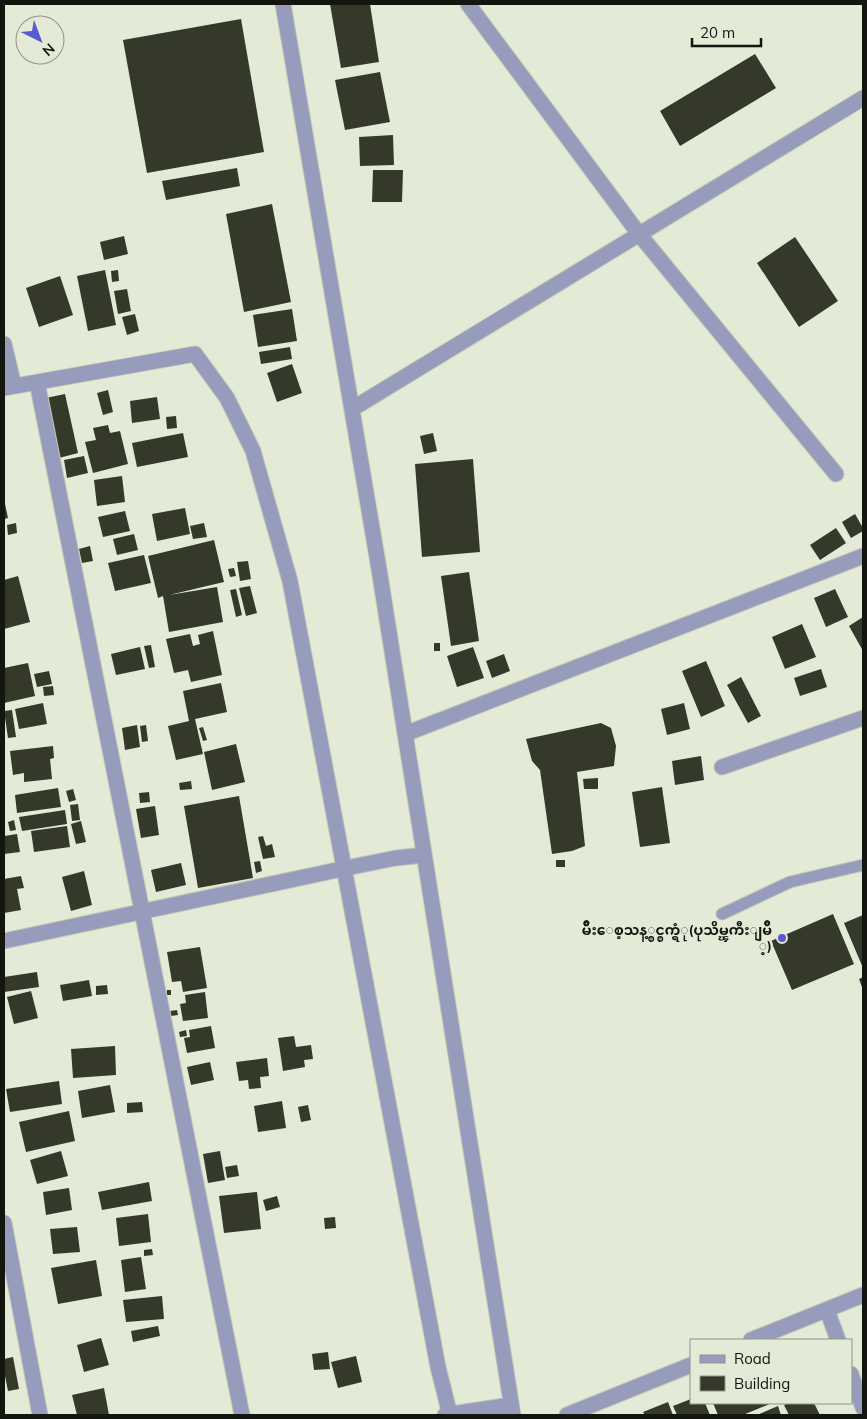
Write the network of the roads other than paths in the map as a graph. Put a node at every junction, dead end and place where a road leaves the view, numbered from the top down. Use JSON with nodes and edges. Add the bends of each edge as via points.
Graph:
{"nodes":[{"id":1,"x":283,"y":4,"type":"edge"},
{"id":2,"x":468,"y":4,"type":"edge"},
{"id":3,"x":863,"y":98,"type":"edge"},
{"id":4,"x":639,"y":234,"type":"junction"},
{"id":5,"x":4,"y":344,"type":"edge"},
{"id":6,"x":37,"y":382,"type":"junction"},
{"id":7,"x":9,"y":387,"type":"edge"},
{"id":8,"x":352,"y":409,"type":"junction"},
{"id":9,"x":836,"y":474,"type":"dead end"},
{"id":10,"x":863,"y":556,"type":"edge"},
{"id":11,"x":863,"y":718,"type":"edge"},
{"id":12,"x":405,"y":734,"type":"junction"},
{"id":13,"x":722,"y":767,"type":"dead end"},
{"id":14,"x":424,"y":854,"type":"junction"},
{"id":15,"x":863,"y":865,"type":"edge"},
{"id":16,"x":350,"y":867,"type":"junction"},
{"id":17,"x":142,"y":911,"type":"junction"},
{"id":18,"x":722,"y":914,"type":"dead end"},
{"id":19,"x":4,"y":941,"type":"edge"},
{"id":20,"x":4,"y":1223,"type":"edge"},
{"id":21,"x":863,"y":1295,"type":"edge"},
{"id":22,"x":827,"y":1310,"type":"junction"},
{"id":23,"x":754,"y":1339,"type":"edge"},
{"id":24,"x":838,"y":1339,"type":"edge"},
{"id":25,"x":690,"y":1365,"type":"edge"},
{"id":26,"x":852,"y":1377,"type":"edge"},
{"id":27,"x":863,"y":1408,"type":"edge"},
{"id":28,"x":512,"y":1410,"type":"edge"},
{"id":29,"x":40,"y":1415,"type":"edge"},
{"id":30,"x":242,"y":1415,"type":"edge"},
{"id":31,"x":448,"y":1415,"type":"edge"},
{"id":32,"x":567,"y":1415,"type":"edge"}],
"edges":[{"from":1,"to":8,"type":"street"},
{"from":2,"to":4,"type":"street"},
{"from":3,"to":4,"type":"street"},
{"from":4,"to":8,"type":"street"},
{"from":4,"to":9,"type":"street"},
{"from":5,"to":7,"type":"street"},
{"from":6,"to":7,"type":"street"},
{"from":6,"to":16,"type":"street","via":[[194,354],[227,398],[252,451],[290,581]]},
{"from":6,"to":17,"type":"street"},
{"from":8,"to":12,"type":"street"},
{"from":10,"to":12,"type":"street"},
{"from":11,"to":13,"type":"street"},
{"from":12,"to":14,"type":"street"},
{"from":14,"to":16,"type":"street"},
{"from":14,"to":28,"type":"street"},
{"from":15,"to":18,"type":"lane","via":[[790,882]]},
{"from":16,"to":17,"type":"street"},
{"from":16,"to":31,"type":"street"},
{"from":17,"to":19,"type":"street"},
{"from":17,"to":30,"type":"street"},
{"from":20,"to":29,"type":"street"},
{"from":21,"to":22,"type":"street"},
{"from":22,"to":23,"type":"street"},
{"from":22,"to":24,"type":"street"},
{"from":25,"to":32,"type":"street"},
{"from":26,"to":27,"type":"street"},
{"from":28,"to":31,"type":"street","via":[[494,1407]]}]}
